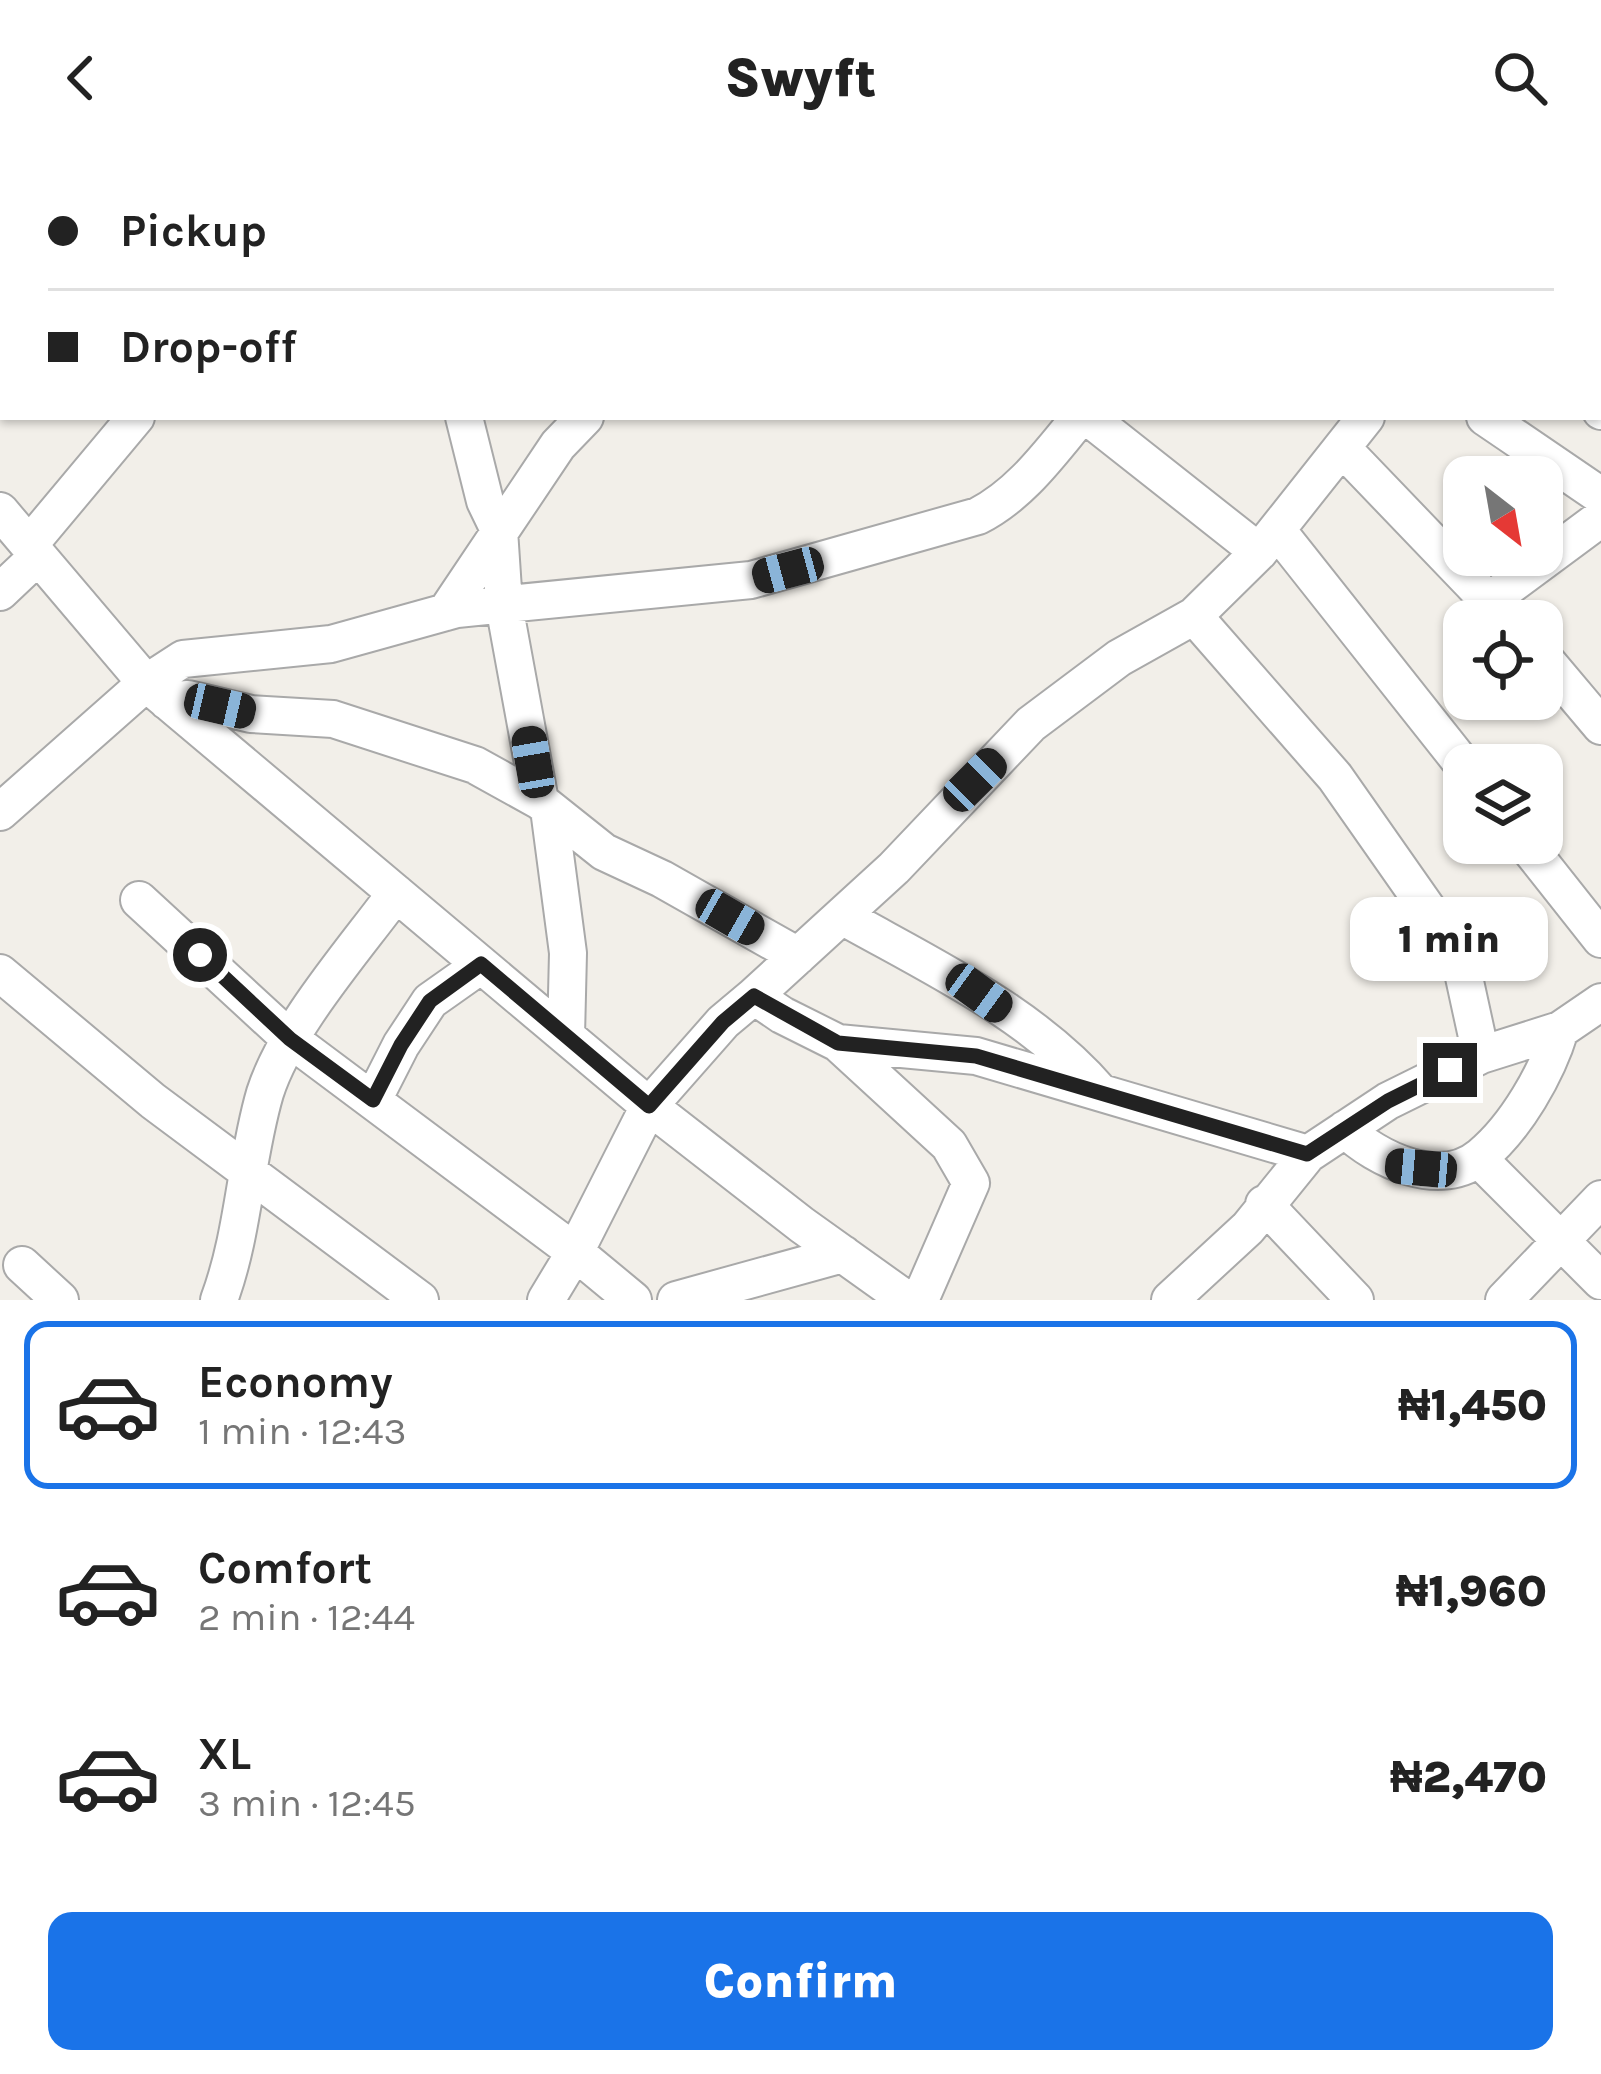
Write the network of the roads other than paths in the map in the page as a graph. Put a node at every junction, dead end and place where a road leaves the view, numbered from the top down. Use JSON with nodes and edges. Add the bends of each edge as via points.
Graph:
{"nodes":[{"id":1,"x":134,"y":420,"type":"edge"},
{"id":2,"x":465,"y":420,"type":"edge"},
{"id":3,"x":582,"y":420,"type":"edge"},
{"id":4,"x":1081,"y":420,"type":"edge"},
{"id":5,"x":1088,"y":420,"type":"edge"},
{"id":6,"x":1364,"y":420,"type":"edge"},
{"id":7,"x":1489,"y":420,"type":"edge"},
{"id":8,"x":1342,"y":448,"type":"junction"},
{"id":9,"x":1601,"y":496,"type":"edge"},
{"id":10,"x":0,"y":511,"type":"edge"},
{"id":11,"x":1601,"y":518,"type":"edge"},
{"id":12,"x":499,"y":530,"type":"junction"},
{"id":13,"x":1268,"y":540,"type":"junction"},
{"id":14,"x":16,"y":569,"type":"edge"},
{"id":15,"x":1487,"y":600,"type":"edge"},
{"id":16,"x":1510,"y":600,"type":"edge"},
{"id":17,"x":504,"y":605,"type":"junction"},
{"id":18,"x":446,"y":612,"type":"junction"},
{"id":19,"x":1194,"y":616,"type":"junction"},
{"id":20,"x":1563,"y":681,"type":"edge"},
{"id":21,"x":157,"y":692,"type":"junction"},
{"id":22,"x":1601,"y":726,"type":"edge"},
{"id":23,"x":1445,"y":744,"type":"edge"},
{"id":24,"x":544,"y":805,"type":"junction"},
{"id":25,"x":0,"y":812,"type":"edge"},
{"id":26,"x":1542,"y":864,"type":"edge"},
{"id":27,"x":396,"y":892,"type":"junction"},
{"id":28,"x":139,"y":900,"type":"dead end"},
{"id":29,"x":842,"y":916,"type":"junction"},
{"id":30,"x":1601,"y":939,"type":"edge"},
{"id":31,"x":798,"y":956,"type":"junction"},
{"id":32,"x":481,"y":964,"type":"junction"},
{"id":33,"x":0,"y":973,"type":"edge"},
{"id":34,"x":754,"y":996,"type":"junction"},
{"id":35,"x":1601,"y":1002,"type":"edge"},
{"id":36,"x":1560,"y":1030,"type":"junction"},
{"id":37,"x":566,"y":1036,"type":"junction"},
{"id":38,"x":290,"y":1039,"type":"junction"},
{"id":39,"x":838,"y":1043,"type":"junction"},
{"id":40,"x":904,"y":1049,"type":"junction"},
{"id":41,"x":1481,"y":1055,"type":"junction"},
{"id":42,"x":1103,"y":1094,"type":"junction"},
{"id":43,"x":373,"y":1100,"type":"junction"},
{"id":44,"x":649,"y":1106,"type":"junction"},
{"id":45,"x":912,"y":1109,"type":"junction"},
{"id":46,"x":1345,"y":1130,"type":"junction"},
{"id":47,"x":1307,"y":1154,"type":"junction"},
{"id":48,"x":1479,"y":1159,"type":"junction"},
{"id":49,"x":250,"y":1174,"type":"junction"},
{"id":50,"x":1601,"y":1199,"type":"edge"},
{"id":51,"x":1264,"y":1204,"type":"junction"},
{"id":52,"x":1561,"y":1241,"type":"junction"},
{"id":53,"x":575,"y":1252,"type":"junction"},
{"id":54,"x":843,"y":1254,"type":"junction"},
{"id":55,"x":22,"y":1265,"type":"dead end"},
{"id":56,"x":1601,"y":1281,"type":"edge"},
{"id":57,"x":409,"y":1297,"type":"edge"},
{"id":58,"x":60,"y":1300,"type":"edge"},
{"id":59,"x":219,"y":1300,"type":"edge"},
{"id":60,"x":546,"y":1300,"type":"edge"},
{"id":61,"x":633,"y":1300,"type":"edge"},
{"id":62,"x":676,"y":1300,"type":"edge"},
{"id":63,"x":907,"y":1300,"type":"edge"},
{"id":64,"x":920,"y":1300,"type":"edge"},
{"id":65,"x":1170,"y":1300,"type":"edge"},
{"id":66,"x":1354,"y":1300,"type":"edge"},
{"id":67,"x":1504,"y":1300,"type":"edge"}],
"edges":[{"from":1,"to":14,"type":"street"},
{"from":2,"to":12,"type":"street"},
{"from":3,"to":12,"type":"street"},
{"from":4,"to":17,"type":"street","via":[[1028,479],[978,516],[751,580]]},
{"from":5,"to":13,"type":"street"},
{"from":6,"to":8,"type":"street"},
{"from":7,"to":9,"type":"street"},
{"from":8,"to":13,"type":"street"},
{"from":8,"to":15,"type":"street"},
{"from":10,"to":14,"type":"street"},
{"from":11,"to":16,"type":"street"},
{"from":12,"to":17,"type":"street"},
{"from":12,"to":18,"type":"street"},
{"from":13,"to":19,"type":"street"},
{"from":13,"to":23,"type":"street"},
{"from":14,"to":21,"type":"street"},
{"from":17,"to":18,"type":"street"},
{"from":17,"to":24,"type":"street"},
{"from":18,"to":21,"type":"street","via":[[331,644],[183,659]]},
{"from":19,"to":29,"type":"street","via":[[1119,658],[1031,724]]},
{"from":19,"to":41,"type":"street","via":[[1335,777],[1447,935],[1459,954]]},
{"from":20,"to":22,"type":"street"},
{"from":21,"to":24,"type":"street","via":[[251,714],[333,719],[475,765]]},
{"from":21,"to":25,"type":"street"},
{"from":21,"to":27,"type":"street"},
{"from":24,"to":31,"type":"street","via":[[604,852]]},
{"from":24,"to":37,"type":"street","via":[[568,953]]},
{"from":26,"to":30,"type":"street"},
{"from":27,"to":32,"type":"street"},
{"from":27,"to":38,"type":"street"},
{"from":28,"to":38,"type":"street"},
{"from":29,"to":31,"type":"street"},
{"from":29,"to":42,"type":"street","via":[[979,993],[1074,1062]]},
{"from":31,"to":34,"type":"street"},
{"from":32,"to":37,"type":"street"},
{"from":32,"to":43,"type":"street","via":[[430,1001]]},
{"from":33,"to":49,"type":"street"},
{"from":34,"to":39,"type":"street"},
{"from":34,"to":44,"type":"street"},
{"from":35,"to":36,"type":"street"},
{"from":36,"to":41,"type":"street"},
{"from":36,"to":48,"type":"street","via":[[1548,1070]]},
{"from":37,"to":44,"type":"street"},
{"from":38,"to":43,"type":"street"},
{"from":38,"to":49,"type":"street","via":[[266,1092]]},
{"from":39,"to":40,"type":"street"},
{"from":39,"to":45,"type":"street"},
{"from":40,"to":42,"type":"street","via":[[976,1056]]},
{"from":40,"to":45,"type":"street"},
{"from":41,"to":46,"type":"street"},
{"from":42,"to":47,"type":"street"},
{"from":43,"to":53,"type":"street"},
{"from":44,"to":53,"type":"street"},
{"from":44,"to":54,"type":"street"},
{"from":45,"to":64,"type":"street","via":[[949,1145],[971,1183]]},
{"from":46,"to":47,"type":"street"},
{"from":46,"to":48,"type":"street","via":[[1396,1166],[1446,1170]]},
{"from":47,"to":51,"type":"street"},
{"from":48,"to":52,"type":"street"},
{"from":49,"to":57,"type":"street"},
{"from":49,"to":59,"type":"street"},
{"from":50,"to":52,"type":"street"},
{"from":51,"to":65,"type":"street"},
{"from":51,"to":66,"type":"street"},
{"from":52,"to":56,"type":"street"},
{"from":52,"to":67,"type":"street"},
{"from":53,"to":60,"type":"street"},
{"from":53,"to":61,"type":"street"},
{"from":54,"to":62,"type":"street"},
{"from":54,"to":63,"type":"street"},
{"from":55,"to":58,"type":"street"}]}
